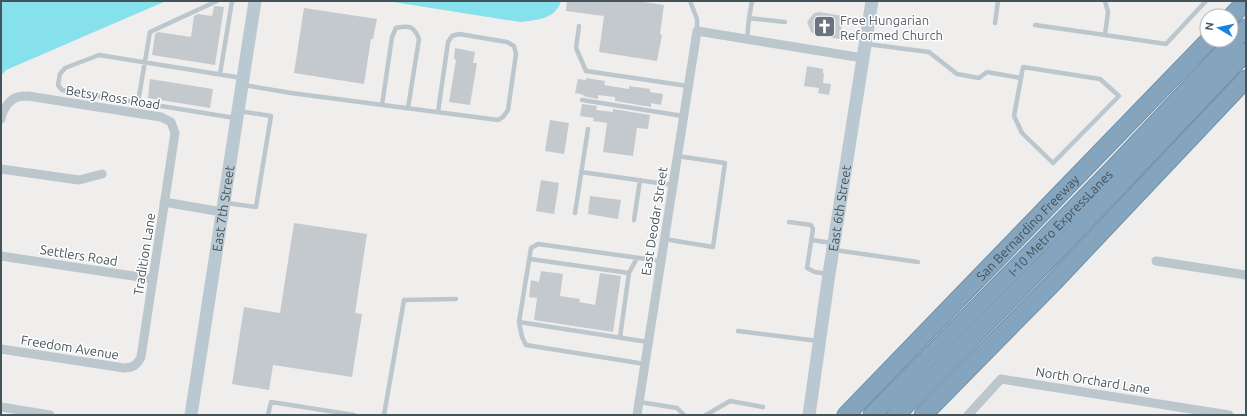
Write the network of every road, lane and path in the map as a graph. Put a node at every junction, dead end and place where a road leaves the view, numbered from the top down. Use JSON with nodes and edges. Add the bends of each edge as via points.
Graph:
{"nodes":[{"id":1,"x":217,"y":1,"type":"edge"},
{"id":2,"x":232,"y":1,"type":"edge"},
{"id":3,"x":255,"y":1,"type":"edge"},
{"id":4,"x":690,"y":1,"type":"edge"},
{"id":5,"x":752,"y":1,"type":"edge"},
{"id":6,"x":872,"y":1,"type":"edge"},
{"id":7,"x":998,"y":1,"type":"edge"},
{"id":8,"x":1105,"y":1,"type":"edge"},
{"id":9,"x":1206,"y":1,"type":"edge"},
{"id":10,"x":1246,"y":1,"type":"edge"},
{"id":11,"x":1239,"y":8,"type":"edge"},
{"id":12,"x":749,"y":18,"type":"junction"},
{"id":13,"x":785,"y":22,"type":"dead end"},
{"id":14,"x":995,"y":23,"type":"dead end"},
{"id":15,"x":1035,"y":25,"type":"dead end"},
{"id":16,"x":579,"y":26,"type":"dead end"},
{"id":17,"x":1246,"y":28,"type":"edge"},
{"id":18,"x":697,"y":31,"type":"junction"},
{"id":19,"x":1105,"y":35,"type":"junction"},
{"id":20,"x":746,"y":39,"type":"junction"},
{"id":21,"x":865,"y":44,"type":"junction"},
{"id":22,"x":1201,"y":48,"type":"edge"},
{"id":23,"x":1246,"y":52,"type":"edge"},
{"id":24,"x":863,"y":58,"type":"junction"},
{"id":25,"x":145,"y":62,"type":"junction"},
{"id":26,"x":220,"y":74,"type":"junction"},
{"id":27,"x":1021,"y":78,"type":"junction"},
{"id":28,"x":1246,"y":79,"type":"edge"},
{"id":29,"x":243,"y":81,"type":"junction"},
{"id":30,"x":688,"y":86,"type":"junction"},
{"id":31,"x":582,"y":100,"type":"dead end"},
{"id":32,"x":138,"y":102,"type":"junction"},
{"id":33,"x":382,"y":105,"type":"junction"},
{"id":34,"x":408,"y":108,"type":"junction"},
{"id":35,"x":438,"y":112,"type":"junction"},
{"id":36,"x":237,"y":114,"type":"junction"},
{"id":37,"x":683,"y":116,"type":"junction"},
{"id":38,"x":1,"y":119,"type":"edge"},
{"id":39,"x":588,"y":129,"type":"dead end"},
{"id":40,"x":1162,"y":141,"type":"junction"},
{"id":41,"x":677,"y":156,"type":"junction"},
{"id":42,"x":1,"y":169,"type":"edge"},
{"id":43,"x":581,"y":172,"type":"junction"},
{"id":44,"x":102,"y":174,"type":"dead end"},
{"id":45,"x":640,"y":180,"type":"junction"},
{"id":46,"x":673,"y":185,"type":"junction"},
{"id":47,"x":164,"y":202,"type":"junction"},
{"id":48,"x":223,"y":207,"type":"junction"},
{"id":49,"x":575,"y":213,"type":"dead end"},
{"id":50,"x":634,"y":220,"type":"dead end"},
{"id":51,"x":789,"y":222,"type":"dead end"},
{"id":52,"x":664,"y":239,"type":"junction"},
{"id":53,"x":812,"y":240,"type":"junction"},
{"id":54,"x":834,"y":247,"type":"junction"},
{"id":55,"x":1,"y":256,"type":"edge"},
{"id":56,"x":637,"y":258,"type":"junction"},
{"id":57,"x":530,"y":259,"type":"junction"},
{"id":58,"x":1156,"y":261,"type":"dead end"},
{"id":59,"x":661,"y":262,"type":"junction"},
{"id":60,"x":918,"y":262,"type":"dead end"},
{"id":61,"x":629,"y":273,"type":"junction"},
{"id":62,"x":829,"y":274,"type":"junction"},
{"id":63,"x":1246,"y":275,"type":"edge"},
{"id":64,"x":153,"y":279,"type":"junction"},
{"id":65,"x":1053,"y":283,"type":"junction"},
{"id":66,"x":456,"y":298,"type":"dead end"},
{"id":67,"x":519,"y":322,"type":"junction"},
{"id":68,"x":738,"y":331,"type":"dead end"},
{"id":69,"x":620,"y":337,"type":"junction"},
{"id":70,"x":648,"y":342,"type":"junction"},
{"id":71,"x":820,"y":342,"type":"junction"},
{"id":72,"x":1,"y":349,"type":"edge"},
{"id":73,"x":645,"y":364,"type":"junction"},
{"id":74,"x":135,"y":366,"type":"joint"},
{"id":75,"x":639,"y":402,"type":"junction"},
{"id":76,"x":1,"y":407,"type":"edge"},
{"id":77,"x":763,"y":407,"type":"dead end"},
{"id":78,"x":39,"y":414,"type":"edge"},
{"id":79,"x":50,"y":415,"type":"edge"},
{"id":80,"x":191,"y":415,"type":"edge"},
{"id":81,"x":268,"y":415,"type":"edge"},
{"id":82,"x":354,"y":415,"type":"edge"},
{"id":83,"x":384,"y":415,"type":"edge"},
{"id":84,"x":637,"y":415,"type":"edge"},
{"id":85,"x":684,"y":415,"type":"edge"},
{"id":86,"x":706,"y":415,"type":"edge"},
{"id":87,"x":808,"y":415,"type":"edge"},
{"id":88,"x":846,"y":415,"type":"edge"},
{"id":89,"x":872,"y":415,"type":"edge"},
{"id":90,"x":896,"y":415,"type":"edge"},
{"id":91,"x":923,"y":415,"type":"edge"},
{"id":92,"x":968,"y":415,"type":"edge"},
{"id":93,"x":1229,"y":415,"type":"edge"}],
"edges":[{"from":1,"to":25,"type":"lane","via":[[150,32]]},
{"from":2,"to":26,"type":"lane"},
{"from":3,"to":29,"type":"main road","name":"East 7th Street"},
{"from":4,"to":18,"type":"lane","via":[[697,19]]},
{"from":5,"to":12,"type":"lane"},
{"from":6,"to":21,"type":"main road","name":"East 6th Street"},
{"from":7,"to":14,"type":"lane"},
{"from":8,"to":19,"type":"lane","via":[[1108,12]]},
{"from":9,"to":19,"type":"lane","via":[[1166,44]]},
{"from":10,"to":11,"type":"highway"},
{"from":12,"to":13,"type":"lane"},
{"from":12,"to":20,"type":"lane"},
{"from":15,"to":19,"type":"lane"},
{"from":16,"to":30,"type":"lane","via":[[576,48],[586,71]]},
{"from":17,"to":89,"type":"highway","name":"I-10 Metro ExpressLanes","via":[[1112,170]]},
{"from":18,"to":20,"type":"street"},
{"from":18,"to":30,"type":"street","name":"East Deodar Street"},
{"from":20,"to":24,"type":"street"},
{"from":21,"to":24,"type":"main road","name":"East 6th Street"},
{"from":21,"to":27,"type":"lane","via":[[929,52],[957,74],[979,78],[987,72]]},
{"from":22,"to":88,"type":"highway","name":"San Bernardino Freeway"},
{"from":23,"to":40,"type":"highway","name":"I-10 Metro ExpressLanes"},
{"from":24,"to":54,"type":"main road","name":"East 6th Street"},
{"from":25,"to":26,"type":"lane"},
{"from":25,"to":32,"type":"lane"},
{"from":25,"to":32,"type":"lane","via":[[99,55],[65,68],[60,74],[58,86],[62,90]]},
{"from":26,"to":29,"type":"lane"},
{"from":27,"to":27,"type":"lane","via":[[1014,116],[1022,133],[1053,163],[1119,96],[1100,78],[1023,67]]},
{"from":28,"to":65,"type":"highway"},
{"from":29,"to":33,"type":"lane"},
{"from":29,"to":36,"type":"main road","name":"East 7th Street"},
{"from":30,"to":37,"type":"street","name":"East Deodar Street"},
{"from":31,"to":37,"type":"lane"},
{"from":32,"to":36,"type":"lane"},
{"from":33,"to":34,"type":"lane"},
{"from":33,"to":34,"type":"lane","via":[[392,37],[396,28],[405,26],[416,32],[419,39]]},
{"from":34,"to":35,"type":"lane"},
{"from":35,"to":35,"type":"lane","via":[[498,120],[504,117],[508,110],[516,54],[514,46],[500,40],[459,34],[452,36],[448,42]]},
{"from":36,"to":48,"type":"main road","name":"East 7th Street"},
{"from":36,"to":48,"type":"lane","via":[[271,116],[256,208]]},
{"from":37,"to":41,"type":"street","name":"East Deodar Street"},
{"from":38,"to":47,"type":"street","name":"Betsy Ross Road","via":[[5,109],[17,97],[28,96],[162,117],[171,122],[175,133]]},
{"from":39,"to":43,"type":"lane"},
{"from":40,"to":65,"type":"highway"},
{"from":40,"to":90,"type":"highway","name":"I-10 Metro ExpressLanes"},
{"from":41,"to":46,"type":"street","name":"East Deodar Street"},
{"from":41,"to":52,"type":"lane","via":[[725,163],[713,247]]},
{"from":42,"to":44,"type":"street","via":[[79,180]]},
{"from":43,"to":45,"type":"lane"},
{"from":43,"to":49,"type":"lane"},
{"from":45,"to":46,"type":"lane"},
{"from":45,"to":50,"type":"lane"},
{"from":46,"to":52,"type":"street","name":"East Deodar Street"},
{"from":47,"to":48,"type":"street","name":"Tradition Lane"},
{"from":47,"to":64,"type":"street","name":"Tradition Lane"},
{"from":48,"to":80,"type":"main road","name":"East 7th Street"},
{"from":51,"to":53,"type":"lane","via":[[811,225]]},
{"from":52,"to":59,"type":"street","name":"East Deodar Street"},
{"from":53,"to":54,"type":"lane"},
{"from":53,"to":62,"type":"lane","via":[[808,268]]},
{"from":54,"to":60,"type":"lane"},
{"from":54,"to":62,"type":"main road","name":"East 6th Street"},
{"from":55,"to":64,"type":"street","name":"Settlers Road"},
{"from":56,"to":57,"type":"lane","via":[[538,244],[532,248]]},
{"from":56,"to":59,"type":"lane"},
{"from":56,"to":61,"type":"lane"},
{"from":57,"to":61,"type":"lane"},
{"from":57,"to":67,"type":"lane"},
{"from":58,"to":63,"type":"street"},
{"from":59,"to":70,"type":"street","name":"East Deodar Street"},
{"from":61,"to":69,"type":"lane"},
{"from":62,"to":71,"type":"main road","name":"East 6th Street"},
{"from":64,"to":74,"type":"street","name":"Tradition Lane","via":[[141,357]]},
{"from":65,"to":91,"type":"highway"},
{"from":66,"to":83,"type":"lane","via":[[404,300]]},
{"from":67,"to":69,"type":"lane"},
{"from":67,"to":73,"type":"lane","via":[[526,345]]},
{"from":68,"to":71,"type":"lane"},
{"from":69,"to":70,"type":"lane"},
{"from":70,"to":73,"type":"street","name":"East Deodar Street"},
{"from":71,"to":87,"type":"main road","name":"East 6th Street"},
{"from":72,"to":74,"type":"street","name":"Freedom Avenue","via":[[124,368]]},
{"from":73,"to":75,"type":"street","name":"East Deodar Street"},
{"from":75,"to":84,"type":"street","name":"East Deodar Street"},
{"from":75,"to":85,"type":"lane","via":[[677,408]]},
{"from":76,"to":78,"type":"street"},
{"from":77,"to":86,"type":"lane","via":[[730,401]]},
{"from":78,"to":79,"type":"street"},
{"from":81,"to":82,"type":"lane","via":[[271,402]]},
{"from":92,"to":93,"type":"street","name":"North Orchard Lane","via":[[1001,379]]}]}
